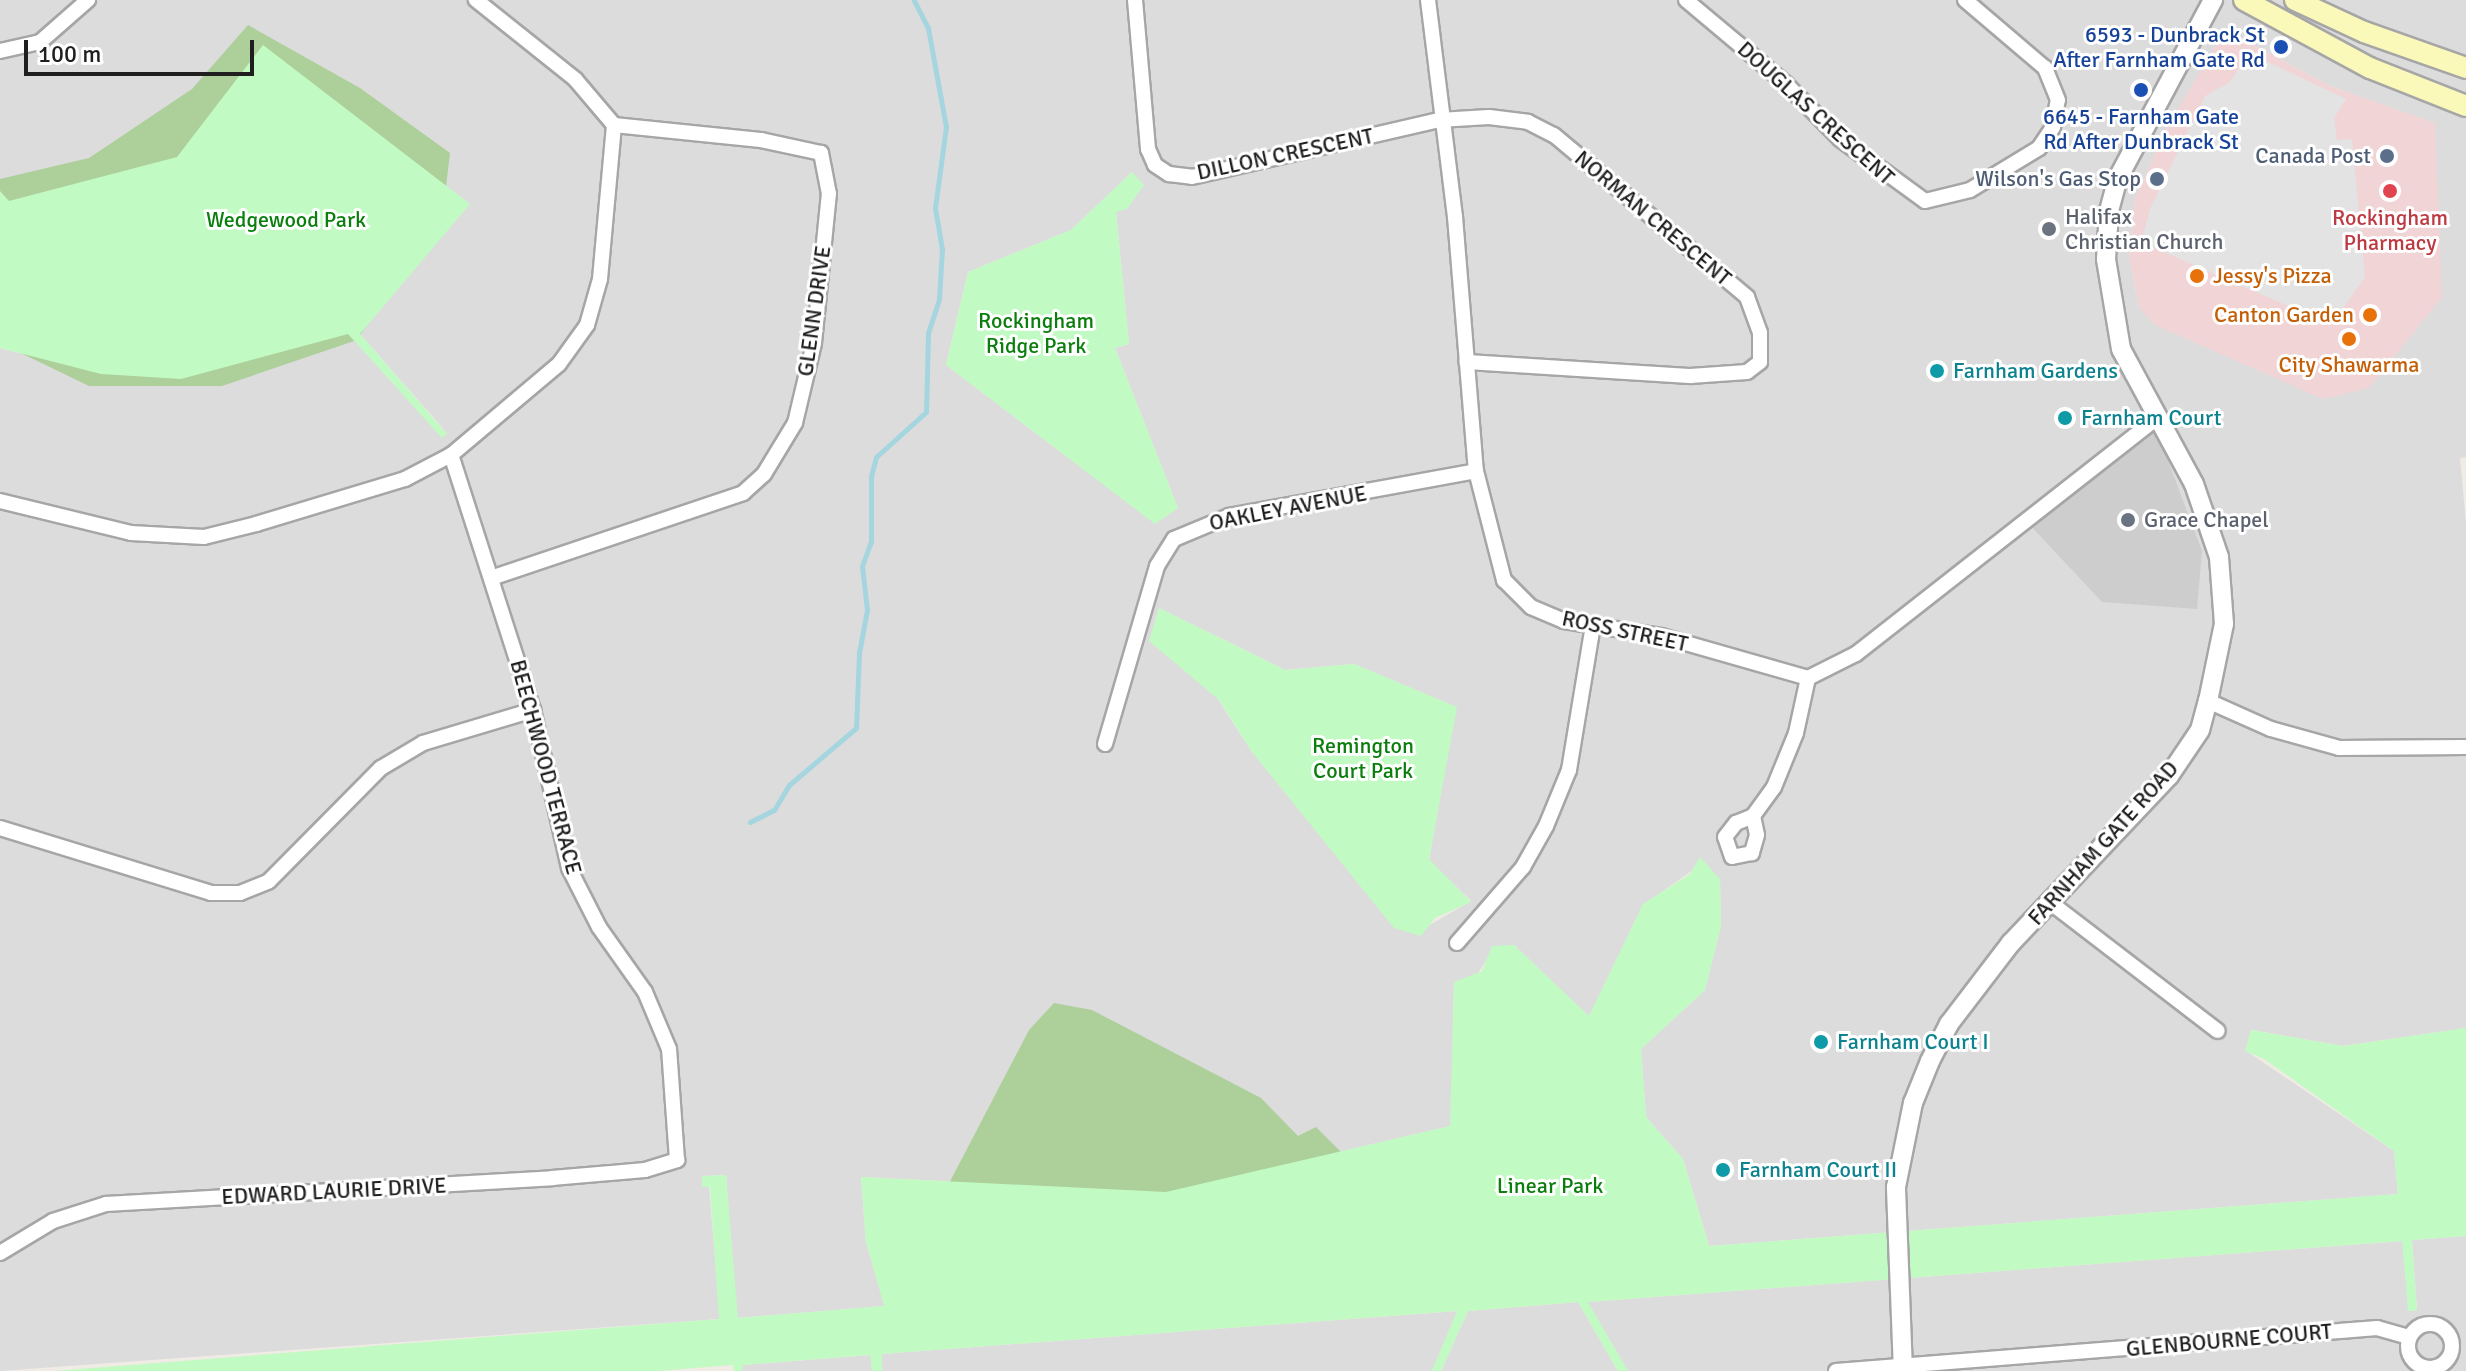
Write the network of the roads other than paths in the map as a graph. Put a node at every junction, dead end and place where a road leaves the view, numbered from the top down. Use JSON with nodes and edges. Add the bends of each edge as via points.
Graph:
{"nodes":[{"id":1,"x":88,"y":0,"type":"edge"},
{"id":2,"x":476,"y":0,"type":"edge"},
{"id":3,"x":1135,"y":0,"type":"edge"},
{"id":4,"x":1428,"y":0,"type":"edge"},
{"id":5,"x":1686,"y":0,"type":"edge"},
{"id":6,"x":1965,"y":0,"type":"edge"},
{"id":7,"x":2213,"y":0,"type":"edge"},
{"id":8,"x":2244,"y":0,"type":"edge"},
{"id":9,"x":2295,"y":0,"type":"edge"},
{"id":10,"x":0,"y":51,"type":"edge"},
{"id":11,"x":2466,"y":68,"type":"edge"},
{"id":12,"x":2466,"y":106,"type":"edge"},
{"id":13,"x":1439,"y":120,"type":"junction"},
{"id":14,"x":614,"y":125,"type":"junction"},
{"id":15,"x":1466,"y":362,"type":"junction"},
{"id":16,"x":2157,"y":418,"type":"junction"},
{"id":17,"x":451,"y":455,"type":"junction"},
{"id":18,"x":1476,"y":471,"type":"junction"},
{"id":19,"x":0,"y":501,"type":"edge"},
{"id":20,"x":494,"y":577,"type":"junction"},
{"id":21,"x":1593,"y":625,"type":"junction"},
{"id":22,"x":1808,"y":678,"type":"junction"},
{"id":23,"x":2208,"y":701,"type":"junction"},
{"id":24,"x":533,"y":710,"type":"junction"},
{"id":25,"x":1105,"y":744,"type":"dead end"},
{"id":26,"x":2466,"y":747,"type":"edge"},
{"id":27,"x":1753,"y":816,"type":"dead end"},
{"id":28,"x":0,"y":828,"type":"edge"},
{"id":29,"x":2051,"y":903,"type":"junction"},
{"id":30,"x":1457,"y":943,"type":"dead end"},
{"id":31,"x":2218,"y":1031,"type":"dead end"},
{"id":32,"x":677,"y":1160,"type":"joint"},
{"id":33,"x":0,"y":1253,"type":"edge"},
{"id":34,"x":2409,"y":1337,"type":"dead end"},
{"id":35,"x":1903,"y":1369,"type":"edge"},
{"id":36,"x":1836,"y":1371,"type":"edge"}],
"edges":[{"from":1,"to":10,"type":"street","via":[[40,42]]},
{"from":2,"to":14,"type":"street","via":[[575,79]]},
{"from":3,"to":13,"type":"street","name":"DILLON CRESCENT","via":[[1148,149],[1155,165],[1169,174],[1192,177]]},
{"from":4,"to":13,"type":"street","name":"ROSS STREET"},
{"from":5,"to":6,"type":"street","name":"DOUGLAS CRESCENT","via":[[1786,84],[1840,139],[1925,201],[1970,190],[2039,148],[2053,127],[2058,100],[2045,68]]},
{"from":7,"to":16,"type":"street","name":"FARNHAM GATE ROAD","via":[[2124,167],[2109,211],[2106,259],[2121,349]]},
{"from":8,"to":12,"type":"main road","via":[[2370,68]]},
{"from":9,"to":11,"type":"main road","via":[[2364,32]]},
{"from":13,"to":15,"type":"street","name":"ROSS STREET","via":[[1455,217]]},
{"from":13,"to":15,"type":"street","name":"NORMAN CRESCENT","via":[[1489,117],[1528,122],[1554,135],[1747,297],[1760,333],[1760,362],[1747,372],[1690,376]]},
{"from":14,"to":17,"type":"street","via":[[600,279],[587,325],[559,364]]},
{"from":14,"to":20,"type":"street","name":"GLENN DRIVE","via":[[761,140],[821,153],[829,194],[814,343],[795,423],[764,474],[743,493]]},
{"from":15,"to":18,"type":"street","name":"ROSS STREET"},
{"from":16,"to":22,"type":"street","via":[[1856,654]]},
{"from":16,"to":23,"type":"street","name":"FARNHAM GATE ROAD","via":[[2194,484],[2219,557],[2224,624]]},
{"from":17,"to":19,"type":"street","via":[[405,479],[204,537],[131,533]]},
{"from":17,"to":20,"type":"street","name":"BEECHWOOD TERRACE"},
{"from":18,"to":21,"type":"street","name":"ROSS STREET","via":[[1504,580],[1531,607],[1564,621]]},
{"from":18,"to":25,"type":"street","name":"OAKLEY AVENUE","via":[[1229,516],[1174,539],[1157,566]]},
{"from":20,"to":24,"type":"street","name":"BEECHWOOD TERRACE"},
{"from":21,"to":22,"type":"street","name":"ROSS STREET","via":[[1661,636]]},
{"from":21,"to":30,"type":"street","via":[[1569,770],[1546,826],[1523,867]]},
{"from":22,"to":27,"type":"street","via":[[1796,733],[1774,787]]},
{"from":23,"to":26,"type":"street","via":[[2271,729],[2339,748]]},
{"from":23,"to":29,"type":"street","name":"FARNHAM GATE ROAD","via":[[2200,730],[2169,776]]},
{"from":24,"to":28,"type":"street","via":[[423,743],[381,768],[269,881],[240,893],[211,893]]},
{"from":24,"to":32,"type":"street","name":"BEECHWOOD TERRACE","via":[[569,868],[599,927],[645,992],[669,1049]]},
{"from":29,"to":31,"type":"street"},
{"from":29,"to":35,"type":"street","name":"FARNHAM GATE ROAD","via":[[2011,943],[1949,1024],[1913,1103],[1896,1187]]},
{"from":32,"to":33,"type":"street","name":"EDWARD LAURIE DRIVE","via":[[645,1170],[552,1178],[106,1204],[53,1221]]},
{"from":34,"to":35,"type":"street","name":"GLENBOURNE COURT","via":[[2377,1328]]},
{"from":35,"to":36,"type":"street","name":"GLENBOURNE COURT"}]}
